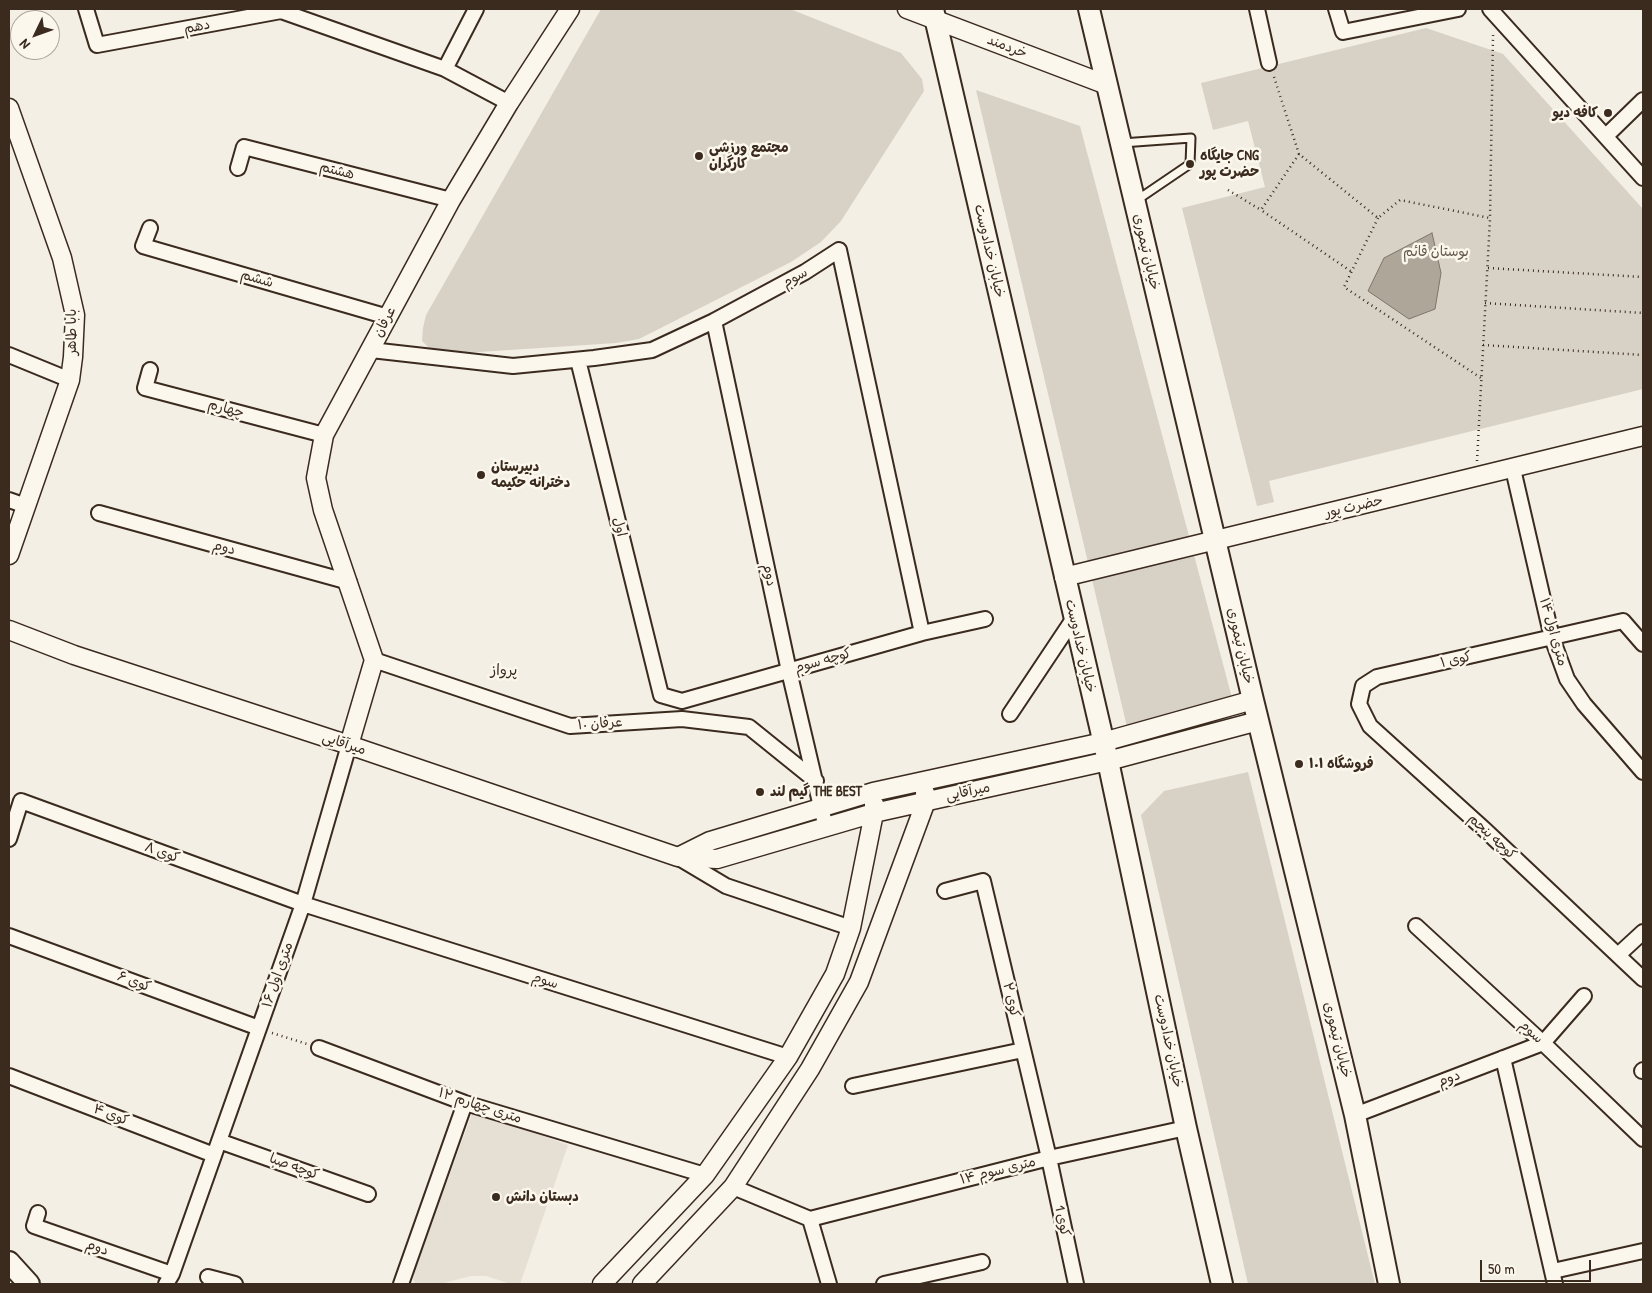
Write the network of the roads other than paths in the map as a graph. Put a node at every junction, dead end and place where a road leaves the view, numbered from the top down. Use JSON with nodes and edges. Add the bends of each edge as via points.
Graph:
{"nodes":[{"id":1,"x":86,"y":9,"type":"edge"},
{"id":2,"x":476,"y":9,"type":"edge"},
{"id":3,"x":570,"y":9,"type":"edge"},
{"id":4,"x":907,"y":9,"type":"edge"},
{"id":5,"x":1089,"y":9,"type":"edge"},
{"id":6,"x":1257,"y":9,"type":"edge"},
{"id":7,"x":1336,"y":9,"type":"edge"},
{"id":8,"x":1458,"y":9,"type":"edge"},
{"id":9,"x":1492,"y":11,"type":"edge"},
{"id":10,"x":935,"y":14,"type":"edge"},
{"id":11,"x":1269,"y":63,"type":"road end"},
{"id":12,"x":445,"y":69,"type":"junction"},
{"id":13,"x":1107,"y":85,"type":"junction"},
{"id":14,"x":1643,"y":100,"type":"edge"},
{"id":15,"x":509,"y":103,"type":"junction"},
{"id":16,"x":9,"y":108,"type":"edge"},
{"id":17,"x":1606,"y":136,"type":"junction"},
{"id":18,"x":1121,"y":143,"type":"junction"},
{"id":19,"x":238,"y":168,"type":"dead end"},
{"id":20,"x":1643,"y":178,"type":"edge"},
{"id":21,"x":451,"y":200,"type":"junction"},
{"id":22,"x":1134,"y":201,"type":"junction"},
{"id":23,"x":150,"y":228,"type":"dead end"},
{"id":24,"x":388,"y":317,"type":"junction"},
{"id":25,"x":714,"y":321,"type":"junction"},
{"id":26,"x":371,"y":350,"type":"junction"},
{"id":27,"x":9,"y":355,"type":"edge"},
{"id":28,"x":578,"y":360,"type":"junction"},
{"id":29,"x":150,"y":370,"type":"dead end"},
{"id":30,"x":70,"y":380,"type":"junction"},
{"id":31,"x":324,"y":436,"type":"junction"},
{"id":32,"x":1643,"y":436,"type":"edge"},
{"id":33,"x":1513,"y":468,"type":"junction"},
{"id":34,"x":9,"y":500,"type":"edge"},
{"id":35,"x":26,"y":506,"type":"junction"},
{"id":36,"x":99,"y":513,"type":"dead end"},
{"id":37,"x":1215,"y":540,"type":"junction"},
{"id":38,"x":9,"y":555,"type":"edge"},
{"id":39,"x":1064,"y":577,"type":"junction"},
{"id":40,"x":349,"y":582,"type":"junction"},
{"id":41,"x":1074,"y":618,"type":"junction"},
{"id":42,"x":985,"y":619,"type":"dead end"},
{"id":43,"x":9,"y":630,"type":"edge"},
{"id":44,"x":922,"y":632,"type":"junction"},
{"id":45,"x":1552,"y":638,"type":"junction"},
{"id":46,"x":1643,"y":644,"type":"edge"},
{"id":47,"x":374,"y":660,"type":"junction"},
{"id":48,"x":789,"y":671,"type":"junction"},
{"id":49,"x":1363,"y":686,"type":"joint"},
{"id":50,"x":661,"y":695,"type":"joint"},
{"id":51,"x":1253,"y":700,"type":"junction"},
{"id":52,"x":1010,"y":714,"type":"dead end"},
{"id":53,"x":1258,"y":721,"type":"junction"},
{"id":54,"x":1103,"y":742,"type":"junction"},
{"id":55,"x":349,"y":746,"type":"junction"},
{"id":56,"x":1108,"y":761,"type":"junction"},
{"id":57,"x":1643,"y":772,"type":"edge"},
{"id":58,"x":924,"y":780,"type":"junction"},
{"id":59,"x":816,"y":781,"type":"junction"},
{"id":60,"x":873,"y":792,"type":"junction"},
{"id":61,"x":926,"y":801,"type":"junction"},
{"id":62,"x":822,"y":807,"type":"junction"},
{"id":63,"x":874,"y":813,"type":"junction"},
{"id":64,"x":826,"y":828,"type":"junction"},
{"id":65,"x":9,"y":839,"type":"edge"},
{"id":66,"x":678,"y":857,"type":"junction"},
{"id":67,"x":945,"y":892,"type":"dead end"},
{"id":68,"x":303,"y":904,"type":"junction"},
{"id":69,"x":1416,"y":926,"type":"dead end"},
{"id":70,"x":851,"y":928,"type":"junction"},
{"id":71,"x":1643,"y":932,"type":"edge"},
{"id":72,"x":9,"y":936,"type":"edge"},
{"id":73,"x":1618,"y":955,"type":"junction"},
{"id":74,"x":1643,"y":979,"type":"edge"},
{"id":75,"x":1584,"y":996,"type":"dead end"},
{"id":76,"x":259,"y":1028,"type":"junction"},
{"id":77,"x":1543,"y":1043,"type":"junction"},
{"id":78,"x":319,"y":1048,"type":"road end"},
{"id":79,"x":1022,"y":1050,"type":"junction"},
{"id":80,"x":788,"y":1058,"type":"junction"},
{"id":81,"x":1503,"y":1058,"type":"junction"},
{"id":82,"x":9,"y":1076,"type":"edge"},
{"id":83,"x":853,"y":1086,"type":"dead end"},
{"id":84,"x":465,"y":1103,"type":"junction"},
{"id":85,"x":1355,"y":1115,"type":"junction"},
{"id":86,"x":1186,"y":1128,"type":"junction"},
{"id":87,"x":1643,"y":1139,"type":"edge"},
{"id":88,"x":219,"y":1141,"type":"junction"},
{"id":89,"x":214,"y":1155,"type":"junction"},
{"id":90,"x":1049,"y":1158,"type":"junction"},
{"id":91,"x":705,"y":1175,"type":"junction"},
{"id":92,"x":733,"y":1187,"type":"junction"},
{"id":93,"x":368,"y":1194,"type":"dead end"},
{"id":94,"x":38,"y":1213,"type":"dead end"},
{"id":95,"x":810,"y":1219,"type":"junction"},
{"id":96,"x":1643,"y":1251,"type":"edge"},
{"id":97,"x":9,"y":1262,"type":"edge"},
{"id":98,"x":982,"y":1262,"type":"dead end"},
{"id":99,"x":208,"y":1277,"type":"dead end"},
{"id":100,"x":1554,"y":1278,"type":"edge"},
{"id":101,"x":169,"y":1279,"type":"edge"},
{"id":102,"x":30,"y":1284,"type":"edge"},
{"id":103,"x":235,"y":1284,"type":"edge"},
{"id":104,"x":401,"y":1284,"type":"edge"},
{"id":105,"x":602,"y":1284,"type":"edge"},
{"id":106,"x":642,"y":1284,"type":"edge"},
{"id":107,"x":829,"y":1284,"type":"edge"},
{"id":108,"x":884,"y":1284,"type":"edge"},
{"id":109,"x":1076,"y":1284,"type":"edge"},
{"id":110,"x":1222,"y":1284,"type":"edge"},
{"id":111,"x":1389,"y":1284,"type":"edge"}],
"edges":[{"from":1,"to":12,"type":"street","name":"دهم","via":[[97,45],[282,11]]},
{"from":2,"to":12,"type":"street"},
{"from":3,"to":15,"type":"street","name":"عرفان"},
{"from":4,"to":10,"type":"street","name":"خردمند"},
{"from":5,"to":13,"type":"main road","name":"خیابان تیموری"},
{"from":6,"to":11,"type":"street"},
{"from":7,"to":8,"type":"street","via":[[1342,32]]},
{"from":9,"to":17,"type":"street"},
{"from":10,"to":13,"type":"street","name":"خردمند"},
{"from":10,"to":39,"type":"main road","name":"خیابان خدادوست"},
{"from":12,"to":15,"type":"street","name":"دهم"},
{"from":13,"to":18,"type":"main road","name":"خیابان تیموری"},
{"from":14,"to":17,"type":"street"},
{"from":15,"to":21,"type":"street","name":"عرفان"},
{"from":16,"to":30,"type":"street","name":"بابا طاهر","via":[[62,258],[75,315]]},
{"from":17,"to":20,"type":"street"},
{"from":18,"to":22,"type":"main road","name":"خیابان تیموری"},
{"from":18,"to":22,"type":"lane","via":[[1191,138],[1190,164]]},
{"from":19,"to":21,"type":"street","name":"هشتم","via":[[244,147]]},
{"from":21,"to":24,"type":"street","name":"عرفان"},
{"from":22,"to":37,"type":"main road","name":"خیابان تیموری"},
{"from":23,"to":24,"type":"street","name":"ششم","via":[[143,246]]},
{"from":24,"to":26,"type":"street","name":"عرفان"},
{"from":25,"to":28,"type":"street","name":"سوم","via":[[652,350]]},
{"from":25,"to":44,"type":"street","name":"سوم","via":[[839,250]]},
{"from":25,"to":48,"type":"street","name":"دوم"},
{"from":26,"to":28,"type":"street","name":"سوم","via":[[513,366]]},
{"from":26,"to":31,"type":"street","name":"عرفان"},
{"from":27,"to":30,"type":"street"},
{"from":28,"to":50,"type":"street","name":"اول"},
{"from":29,"to":31,"type":"street","name":"چهارم","via":[[145,388]]},
{"from":30,"to":35,"type":"street","name":"بابا طاهر"},
{"from":31,"to":40,"type":"street","name":"عرفان","via":[[316,478],[323,510]]},
{"from":32,"to":33,"type":"street","name":"حضرت پور"},
{"from":33,"to":37,"type":"street","name":"حضرت پور"},
{"from":33,"to":45,"type":"street","name":"۱۴ متری اول"},
{"from":34,"to":35,"type":"street"},
{"from":35,"to":38,"type":"street","name":"بابا طاهر"},
{"from":36,"to":40,"type":"street","name":"دوم"},
{"from":37,"to":39,"type":"street","name":"حضرت پور"},
{"from":37,"to":51,"type":"main road","name":"خیابان تیموری"},
{"from":39,"to":41,"type":"main road","name":"خیابان خدادوست"},
{"from":40,"to":47,"type":"street","name":"عرفان"},
{"from":41,"to":52,"type":"street"},
{"from":41,"to":54,"type":"main road","name":"خیابان خدادوست"},
{"from":42,"to":44,"type":"street","name":"کوچه سوم"},
{"from":43,"to":55,"type":"street","name":"میرآقایی","via":[[74,655]]},
{"from":44,"to":48,"type":"street","name":"کوچه سوم"},
{"from":45,"to":46,"type":"street","name":"کوی ۱","via":[[1623,621]]},
{"from":45,"to":49,"type":"street","name":"کوی ۱","via":[[1377,677]]},
{"from":45,"to":57,"type":"street","name":"۱۴ متری اول","via":[[1567,679],[1584,704]]},
{"from":47,"to":55,"type":"street","name":"۱۶ متری اول"},
{"from":47,"to":59,"type":"street","name":"عرفان ۱۰","via":[[570,726],[682,718],[749,727]]},
{"from":48,"to":50,"type":"street","name":"کوچه سوم","via":[[682,701]]},
{"from":48,"to":59,"type":"street","name":"دوم"},
{"from":49,"to":73,"type":"street","name":"کوچه پنجم","via":[[1359,704],[1370,726]]},
{"from":51,"to":53,"type":"main road","name":"خیابان تیموری"},
{"from":51,"to":54,"type":"street","name":"میرآقایی"},
{"from":53,"to":56,"type":"street","name":"میرآقایی"},
{"from":53,"to":85,"type":"main road","name":"خیابان تیموری"},
{"from":54,"to":56,"type":"main road","name":"خیابان خدادوست"},
{"from":54,"to":58,"type":"street","name":"میرآقایی"},
{"from":55,"to":66,"type":"street","name":"میرآقایی"},
{"from":55,"to":68,"type":"street","name":"۱۶ متری اول"},
{"from":56,"to":61,"type":"street","name":"میرآقایی"},
{"from":56,"to":86,"type":"main road","name":"خیابان خدادوست"},
{"from":58,"to":60,"type":"street","name":"میرآقایی"},
{"from":58,"to":61,"type":"street"},
{"from":59,"to":62,"type":"street","name":"دوم"},
{"from":60,"to":62,"type":"street","name":"میرآقایی"},
{"from":60,"to":63,"type":"street"},
{"from":61,"to":63,"type":"street","name":"میرآقایی"},
{"from":61,"to":92,"type":"street","via":[[859,982],[810,1069]]},
{"from":62,"to":64,"type":"street","name":"دوم"},
{"from":62,"to":66,"type":"street","name":"میرآقایی","via":[[710,841]]},
{"from":63,"to":64,"type":"street","name":"میرآقایی"},
{"from":63,"to":70,"type":"street"},
{"from":64,"to":66,"type":"street","name":"میرآقایی","via":[[717,859]]},
{"from":65,"to":68,"type":"street","name":"کوی ۸","via":[[21,801]]},
{"from":66,"to":70,"type":"street","via":[[726,886]]},
{"from":67,"to":79,"type":"street","name":"کوی ۲","via":[[983,881]]},
{"from":68,"to":76,"type":"street","name":"۱۶ متری اول"},
{"from":68,"to":80,"type":"street","name":"سوم"},
{"from":69,"to":77,"type":"street","name":"سوم"},
{"from":70,"to":80,"type":"street","via":[[835,974]]},
{"from":71,"to":73,"type":"street"},
{"from":72,"to":76,"type":"street","name":"کوی ۶"},
{"from":73,"to":74,"type":"street","name":"کوچه پنجم"},
{"from":75,"to":77,"type":"street"},
{"from":76,"to":88,"type":"street","name":"۱۶ متری اول"},
{"from":77,"to":81,"type":"street","name":"دوم"},
{"from":77,"to":87,"type":"street","name":"سوم"},
{"from":78,"to":84,"type":"street","name":"۱۲ متری چهارم"},
{"from":79,"to":83,"type":"street"},
{"from":79,"to":90,"type":"street","name":"کوی ۲"},
{"from":80,"to":91,"type":"street"},
{"from":81,"to":85,"type":"street","name":"دوم"},
{"from":81,"to":100,"type":"street"},
{"from":82,"to":89,"type":"street","name":"کوی ۴"},
{"from":84,"to":91,"type":"street","name":"۱۲ متری چهارم"},
{"from":84,"to":104,"type":"street"},
{"from":85,"to":111,"type":"main road","name":"خیابان تیموری"},
{"from":86,"to":90,"type":"street","name":"۱۴ متری سوم"},
{"from":86,"to":110,"type":"main road","name":"خیابان خدادوست"},
{"from":88,"to":89,"type":"street","name":"۱۶ متری اول"},
{"from":88,"to":93,"type":"street","name":"کوچه صبا"},
{"from":89,"to":101,"type":"street","name":"۱۶ متری اول"},
{"from":90,"to":95,"type":"street","name":"۱۴ متری سوم"},
{"from":90,"to":109,"type":"street","name":"کوی 1"},
{"from":91,"to":105,"type":"street"},
{"from":92,"to":95,"type":"street"},
{"from":92,"to":106,"type":"street"},
{"from":94,"to":101,"type":"street","name":"دوم","via":[[34,1226]]},
{"from":95,"to":107,"type":"street"},
{"from":96,"to":100,"type":"street"},
{"from":97,"to":102,"type":"main road"},
{"from":98,"to":108,"type":"street"},
{"from":99,"to":103,"type":"street"}]}
